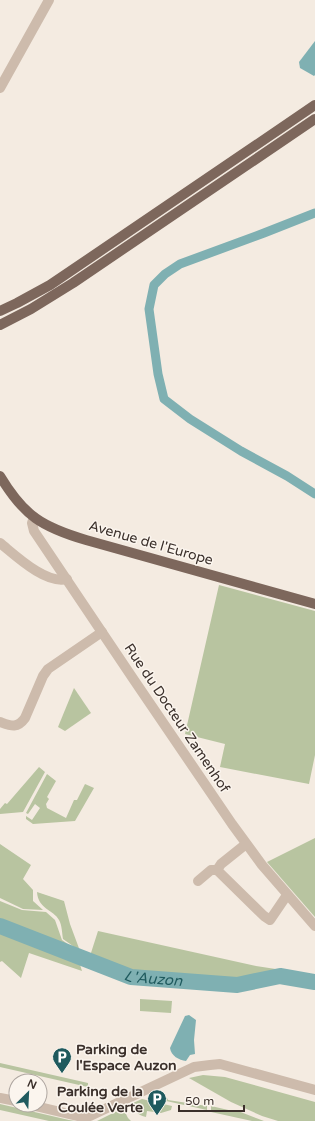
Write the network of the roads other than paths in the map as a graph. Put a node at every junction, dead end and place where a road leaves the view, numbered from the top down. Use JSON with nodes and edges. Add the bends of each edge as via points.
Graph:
{"nodes":[{"id":1,"x":49,"y":0,"type":"edge"},
{"id":2,"x":0,"y":88,"type":"edge"},
{"id":3,"x":315,"y":105,"type":"edge"},
{"id":4,"x":315,"y":118,"type":"edge"},
{"id":5,"x":0,"y":311,"type":"edge"},
{"id":6,"x":0,"y":325,"type":"edge"},
{"id":7,"x":0,"y":476,"type":"edge"},
{"id":8,"x":34,"y":517,"type":"junction"},
{"id":9,"x":0,"y":543,"type":"edge"},
{"id":10,"x":66,"y":579,"type":"junction"},
{"id":11,"x":314,"y":601,"type":"edge"},
{"id":12,"x":102,"y":632,"type":"junction"},
{"id":13,"x":0,"y":722,"type":"edge"},
{"id":14,"x":246,"y":844,"type":"junction"},
{"id":15,"x":217,"y":870,"type":"junction"},
{"id":16,"x":198,"y":881,"type":"dead end"},
{"id":17,"x":287,"y":895,"type":"junction"},
{"id":18,"x":315,"y":926,"type":"edge"},
{"id":19,"x":315,"y":1090,"type":"edge"},
{"id":20,"x":48,"y":1109,"type":"edge"}],
"edges":[{"from":1,"to":2,"type":"street"},
{"from":3,"to":5,"type":"main road","via":[[50,285]]},
{"from":4,"to":6,"type":"main road","via":[[73,283]]},
{"from":7,"to":8,"type":"main road","name":"Avenue de l'Europe","via":[[22,507]]},
{"from":8,"to":10,"type":"street","name":"Rue du Docteur Zamenhof","via":[[34,531]]},
{"from":8,"to":11,"type":"main road","name":"Avenue de l'Europe","via":[[68,534]]},
{"from":9,"to":10,"type":"street","via":[[46,576]]},
{"from":10,"to":12,"type":"street","name":"Rue du Docteur Zamenhof"},
{"from":12,"to":13,"type":"street","via":[[48,669],[20,724],[12,726]]},
{"from":12,"to":14,"type":"street","name":"Rue du Docteur Zamenhof"},
{"from":14,"to":15,"type":"street"},
{"from":14,"to":17,"type":"street","name":"Rue du Docteur Zamenhof"},
{"from":15,"to":16,"type":"street","via":[[211,870]]},
{"from":15,"to":17,"type":"street","via":[[270,920]]},
{"from":17,"to":18,"type":"street","name":"Rue du Docteur Zamenhof"},
{"from":19,"to":20,"type":"street","via":[[220,1064],[194,1067],[90,1116],[82,1117]]}]}
